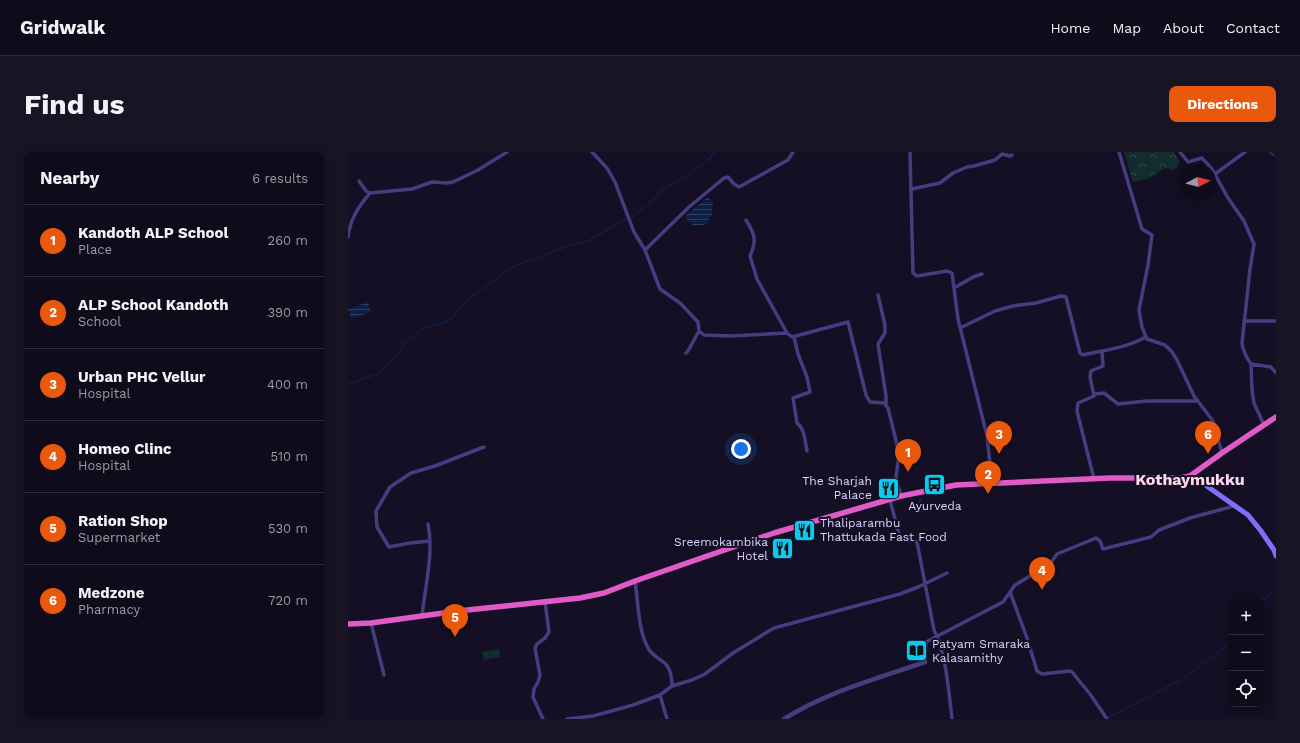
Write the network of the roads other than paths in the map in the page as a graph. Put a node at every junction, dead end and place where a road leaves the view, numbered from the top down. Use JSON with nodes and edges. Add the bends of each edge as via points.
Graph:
{"nodes":[{"id":1,"x":507,"y":152,"type":"edge"},
{"id":2,"x":592,"y":152,"type":"edge"},
{"id":3,"x":793,"y":152,"type":"edge"},
{"id":4,"x":910,"y":152,"type":"edge"},
{"id":5,"x":1119,"y":152,"type":"edge"},
{"id":6,"x":1180,"y":152,"type":"edge"},
{"id":7,"x":1245,"y":152,"type":"edge"},
{"id":8,"x":1272,"y":152,"type":"edge"},
{"id":9,"x":1012,"y":154,"type":"dead end"},
{"id":10,"x":1276,"y":154,"type":"edge"},
{"id":11,"x":1207,"y":164,"type":"edge"},
{"id":12,"x":1216,"y":173,"type":"edge"},
{"id":13,"x":1216,"y":176,"type":"edge"},
{"id":14,"x":359,"y":181,"type":"dead end"},
{"id":15,"x":912,"y":189,"type":"junction"},
{"id":16,"x":370,"y":193,"type":"junction"},
{"id":17,"x":746,"y":220,"type":"dead end"},
{"id":18,"x":348,"y":236,"type":"edge"},
{"id":19,"x":645,"y":250,"type":"junction"},
{"id":20,"x":982,"y":274,"type":"dead end"},
{"id":21,"x":954,"y":288,"type":"junction"},
{"id":22,"x":878,"y":295,"type":"dead end"},
{"id":23,"x":1276,"y":319,"type":"edge"},
{"id":24,"x":1244,"y":321,"type":"junction"},
{"id":25,"x":960,"y":328,"type":"junction"},
{"id":26,"x":699,"y":331,"type":"junction"},
{"id":27,"x":787,"y":334,"type":"junction"},
{"id":28,"x":794,"y":337,"type":"junction"},
{"id":29,"x":1146,"y":337,"type":"junction"},
{"id":30,"x":1102,"y":351,"type":"junction"},
{"id":31,"x":686,"y":353,"type":"dead end"},
{"id":32,"x":1251,"y":364,"type":"junction"},
{"id":33,"x":1276,"y":374,"type":"edge"},
{"id":34,"x":1094,"y":394,"type":"junction"},
{"id":35,"x":1198,"y":401,"type":"junction"},
{"id":36,"x":886,"y":406,"type":"junction"},
{"id":37,"x":1276,"y":417,"type":"edge"},
{"id":38,"x":1264,"y":425,"type":"junction"},
{"id":39,"x":484,"y":447,"type":"dead end"},
{"id":40,"x":807,"y":451,"type":"dead end"},
{"id":41,"x":1222,"y":453,"type":"junction"},
{"id":42,"x":1190,"y":476,"type":"junction"},
{"id":43,"x":1094,"y":479,"type":"junction"},
{"id":44,"x":992,"y":483,"type":"junction"},
{"id":45,"x":901,"y":496,"type":"junction"},
{"id":46,"x":890,"y":500,"type":"junction"},
{"id":47,"x":1234,"y":506,"type":"junction"},
{"id":48,"x":428,"y":524,"type":"dead end"},
{"id":49,"x":430,"y":541,"type":"junction"},
{"id":50,"x":1276,"y":556,"type":"edge"},
{"id":51,"x":947,"y":573,"type":"dead end"},
{"id":52,"x":635,"y":580,"type":"junction"},
{"id":53,"x":925,"y":584,"type":"junction"},
{"id":54,"x":1010,"y":592,"type":"junction"},
{"id":55,"x":545,"y":602,"type":"junction"},
{"id":56,"x":422,"y":616,"type":"junction"},
{"id":57,"x":371,"y":623,"type":"junction"},
{"id":58,"x":348,"y":624,"type":"edge"},
{"id":59,"x":937,"y":636,"type":"junction"},
{"id":60,"x":925,"y":662,"type":"joint"},
{"id":61,"x":384,"y":675,"type":"dead end"},
{"id":62,"x":672,"y":686,"type":"junction"},
{"id":63,"x":660,"y":695,"type":"junction"},
{"id":64,"x":1106,"y":717,"type":"edge"},
{"id":65,"x":543,"y":719,"type":"edge"},
{"id":66,"x":568,"y":719,"type":"edge"},
{"id":67,"x":667,"y":719,"type":"edge"},
{"id":68,"x":784,"y":719,"type":"edge"},
{"id":69,"x":952,"y":719,"type":"edge"}],
"edges":[{"from":1,"to":16,"type":"street","via":[[453,182],[432,182],[417,188]]},
{"from":2,"to":19,"type":"street","via":[[607,168],[615,182],[634,232]]},
{"from":3,"to":19,"type":"street","via":[[788,160],[739,187],[728,177],[724,178],[689,207]]},
{"from":4,"to":15,"type":"street"},
{"from":5,"to":29,"type":"street","via":[[1142,228],[1152,235],[1139,310]]},
{"from":6,"to":11,"type":"street","via":[[1188,162],[1202,158]]},
{"from":7,"to":12,"type":"street"},
{"from":8,"to":10,"type":"street"},
{"from":9,"to":15,"type":"street","via":[[1002,154],[995,160],[967,167],[940,183]]},
{"from":13,"to":24,"type":"street","via":[[1244,221],[1254,244]]},
{"from":14,"to":16,"type":"street"},
{"from":15,"to":21,"type":"street","via":[[914,275],[947,271],[952,273]]},
{"from":16,"to":18,"type":"street","via":[[354,215]]},
{"from":17,"to":27,"type":"street","via":[[752,230],[755,245],[750,256],[757,280]]},
{"from":19,"to":26,"type":"street","via":[[660,289],[698,322]]},
{"from":20,"to":21,"type":"street"},
{"from":21,"to":25,"type":"street"},
{"from":22,"to":36,"type":"street","via":[[885,325],[885,333],[878,344],[886,390]]},
{"from":23,"to":24,"type":"street"},
{"from":24,"to":32,"type":"street","via":[[1242,348]]},
{"from":25,"to":30,"type":"street","via":[[995,311],[1061,296],[1066,297],[1080,353],[1082,355]]},
{"from":25,"to":44,"type":"street","via":[[987,436]]},
{"from":26,"to":27,"type":"street","via":[[704,335],[731,336]]},
{"from":26,"to":31,"type":"street"},
{"from":27,"to":28,"type":"street"},
{"from":28,"to":36,"type":"street","via":[[848,322],[866,395],[870,402],[884,403]]},
{"from":28,"to":40,"type":"street","via":[[810,392],[793,398]]},
{"from":29,"to":30,"type":"street","via":[[1130,345]]},
{"from":29,"to":35,"type":"street","via":[[1165,345],[1172,352]]},
{"from":30,"to":34,"type":"street","via":[[1103,366],[1091,371]]},
{"from":32,"to":33,"type":"street","via":[[1271,367]]},
{"from":32,"to":38,"type":"street","via":[[1254,403]]},
{"from":34,"to":35,"type":"street","via":[[1104,393],[1118,404]]},
{"from":34,"to":43,"type":"street","via":[[1078,402],[1077,411]]},
{"from":35,"to":41,"type":"street","via":[[1214,421]]},
{"from":36,"to":45,"type":"street","via":[[899,453],[896,478]]},
{"from":37,"to":38,"type":"highway"},
{"from":38,"to":41,"type":"highway"},
{"from":39,"to":49,"type":"street","via":[[411,473],[390,487],[376,511],[377,527],[389,547]]},
{"from":41,"to":42,"type":"highway"},
{"from":42,"to":43,"type":"highway"},
{"from":42,"to":47,"type":"main road"},
{"from":43,"to":44,"type":"highway"},
{"from":44,"to":45,"type":"highway","via":[[956,485]]},
{"from":45,"to":46,"type":"highway"},
{"from":46,"to":52,"type":"highway","via":[[774,533]]},
{"from":46,"to":53,"type":"street","via":[[900,538],[917,542]]},
{"from":47,"to":50,"type":"main road","via":[[1248,515]]},
{"from":47,"to":54,"type":"street","via":[[1190,518],[1159,530],[1151,537],[1103,549],[1096,538],[1057,554],[1050,564],[1015,585]]},
{"from":48,"to":49,"type":"street"},
{"from":49,"to":56,"type":"street"},
{"from":51,"to":53,"type":"street"},
{"from":52,"to":55,"type":"highway","via":[[604,593]]},
{"from":52,"to":62,"type":"street","via":[[642,632],[647,646],[668,668]]},
{"from":53,"to":59,"type":"street"},
{"from":53,"to":62,"type":"street","via":[[900,594],[774,628],[705,674]]},
{"from":54,"to":59,"type":"street","via":[[1003,602]]},
{"from":54,"to":64,"type":"street","via":[[1037,671],[1042,674],[1072,672]]},
{"from":55,"to":56,"type":"highway"},
{"from":55,"to":65,"type":"street","via":[[549,632],[535,648],[540,674],[533,697]]},
{"from":56,"to":57,"type":"highway"},
{"from":57,"to":58,"type":"highway"},
{"from":57,"to":61,"type":"street"},
{"from":59,"to":60,"type":"street","via":[[926,642]]},
{"from":59,"to":69,"type":"street","via":[[949,691]]},
{"from":60,"to":68,"type":"street","via":[[868,681],[801,708]]},
{"from":62,"to":63,"type":"street"},
{"from":63,"to":66,"type":"street","via":[[593,716]]},
{"from":63,"to":67,"type":"street"}]}
